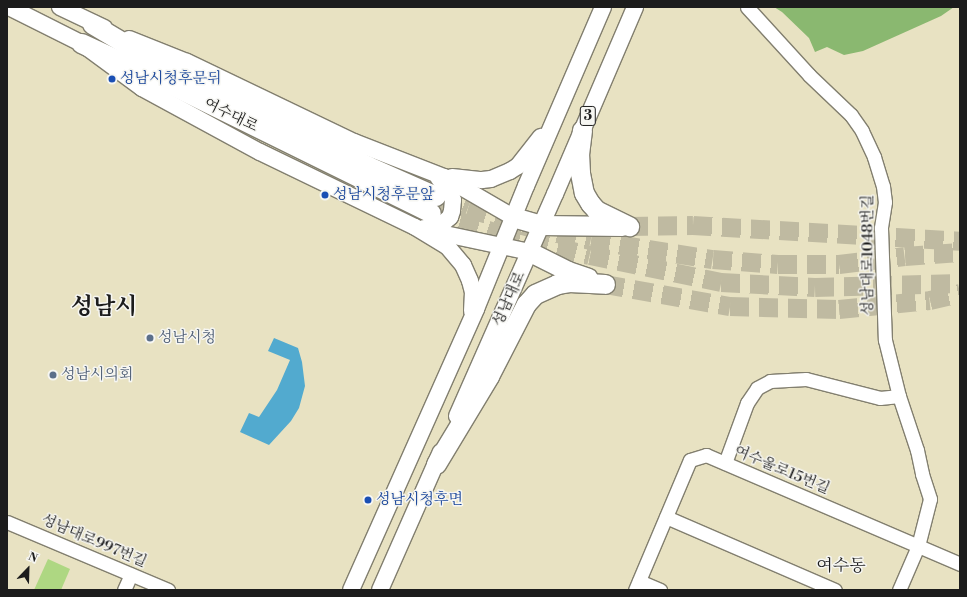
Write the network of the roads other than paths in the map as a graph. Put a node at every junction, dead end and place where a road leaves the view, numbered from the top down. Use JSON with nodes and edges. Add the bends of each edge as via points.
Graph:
{"nodes":[{"id":1,"x":8,"y":7,"type":"edge"},
{"id":2,"x":60,"y":7,"type":"edge"},
{"id":3,"x":603,"y":7,"type":"edge"},
{"id":4,"x":635,"y":7,"type":"edge"},
{"id":5,"x":747,"y":7,"type":"edge"},
{"id":6,"x":92,"y":24,"type":"junction"},
{"id":7,"x":81,"y":43,"type":"junction"},
{"id":8,"x":554,"y":122,"type":"junction"},
{"id":9,"x":582,"y":130,"type":"junction"},
{"id":10,"x":431,"y":172,"type":"junction"},
{"id":11,"x":513,"y":217,"type":"junction"},
{"id":12,"x":541,"y":225,"type":"junction"},
{"id":13,"x":414,"y":227,"type":"junction"},
{"id":14,"x":502,"y":245,"type":"junction"},
{"id":15,"x":530,"y":252,"type":"junction"},
{"id":16,"x":469,"y":324,"type":"junction"},
{"id":17,"x":899,"y":396,"type":"junction"},
{"id":18,"x":725,"y":463,"type":"junction"},
{"id":19,"x":436,"y":464,"type":"junction"},
{"id":20,"x":666,"y":518,"type":"junction"},
{"id":21,"x":7,"y":522,"type":"edge"},
{"id":22,"x":918,"y":546,"type":"junction"},
{"id":23,"x":960,"y":564,"type":"edge"},
{"id":24,"x":131,"y":574,"type":"junction"},
{"id":25,"x":637,"y":585,"type":"edge"},
{"id":26,"x":124,"y":590,"type":"edge"},
{"id":27,"x":168,"y":590,"type":"edge"},
{"id":28,"x":352,"y":590,"type":"edge"},
{"id":29,"x":380,"y":590,"type":"edge"},
{"id":30,"x":660,"y":590,"type":"edge"},
{"id":31,"x":835,"y":590,"type":"edge"},
{"id":32,"x":899,"y":590,"type":"edge"}],
"edges":[{"from":1,"to":7,"type":"main road","name":"여수대로"},
{"from":2,"to":6,"type":"main road","name":"여수대로"},
{"from":3,"to":8,"type":"main road","name":"성남대로","number":"3"},
{"from":4,"to":9,"type":"main road","name":"성남대로","number":"3"},
{"from":5,"to":17,"type":"street","name":"성남대로1048번길","via":[[808,75],[851,115],[874,157],[884,186],[885,202],[881,228],[885,340]]},
{"from":6,"to":7,"type":"highway","name":"여수대로","via":[[156,62],[368,166],[434,204]]},
{"from":6,"to":10,"type":"main road","via":[[187,62],[354,142]]},
{"from":7,"to":13,"type":"main road","via":[[142,88],[260,152]]},
{"from":8,"to":10,"type":"main road","via":[[518,166],[498,177],[472,180]]},
{"from":8,"to":11,"type":"main road","name":"성남대로","number":"3"},
{"from":9,"to":12,"type":"main road","name":"성남대로","number":"3"},
{"from":9,"to":12,"type":"highway","via":[[579,153],[584,193],[596,210],[629,226]]},
{"from":10,"to":11,"type":"main road"},
{"from":10,"to":13,"type":"main road","via":[[449,190],[453,200],[452,211],[450,217],[442,224],[432,228]]},
{"from":11,"to":12,"type":"highway"},
{"from":11,"to":14,"type":"main road","name":"성남대로","number":"3"},
{"from":12,"to":15,"type":"main road","name":"성남대로","number":"3"},
{"from":13,"to":14,"type":"main road"},
{"from":13,"to":16,"type":"main road","via":[[447,246],[463,265],[473,292]]},
{"from":14,"to":15,"type":"main road"},
{"from":14,"to":16,"type":"main road","name":"성남대로"},
{"from":15,"to":19,"type":"main road","name":"성남대로"},
{"from":15,"to":19,"type":"highway","via":[[568,271],[605,284],[569,282],[557,284],[535,294],[526,304],[489,376]]},
{"from":16,"to":28,"type":"main road","name":"성남대로"},
{"from":17,"to":18,"type":"street","via":[[880,398],[806,379],[770,381],[757,388],[747,403]]},
{"from":17,"to":22,"type":"street","name":"성남대로1048번길","via":[[930,499]]},
{"from":18,"to":20,"type":"street","name":"여수울로15번길","via":[[706,455],[690,460]]},
{"from":18,"to":22,"type":"street","name":"여수울로15번길"},
{"from":19,"to":29,"type":"main road","name":"성남대로"},
{"from":20,"to":25,"type":"street","name":"여수울로15번길"},
{"from":20,"to":31,"type":"street"},
{"from":21,"to":24,"type":"street","name":"성남대로997번길"},
{"from":22,"to":23,"type":"street","name":"여수울로15번길"},
{"from":22,"to":32,"type":"street","name":"성남대로1048번길"},
{"from":24,"to":26,"type":"street"},
{"from":24,"to":27,"type":"street","name":"성남대로997번길"},
{"from":25,"to":30,"type":"street","name":"여수울로15번길"}]}
